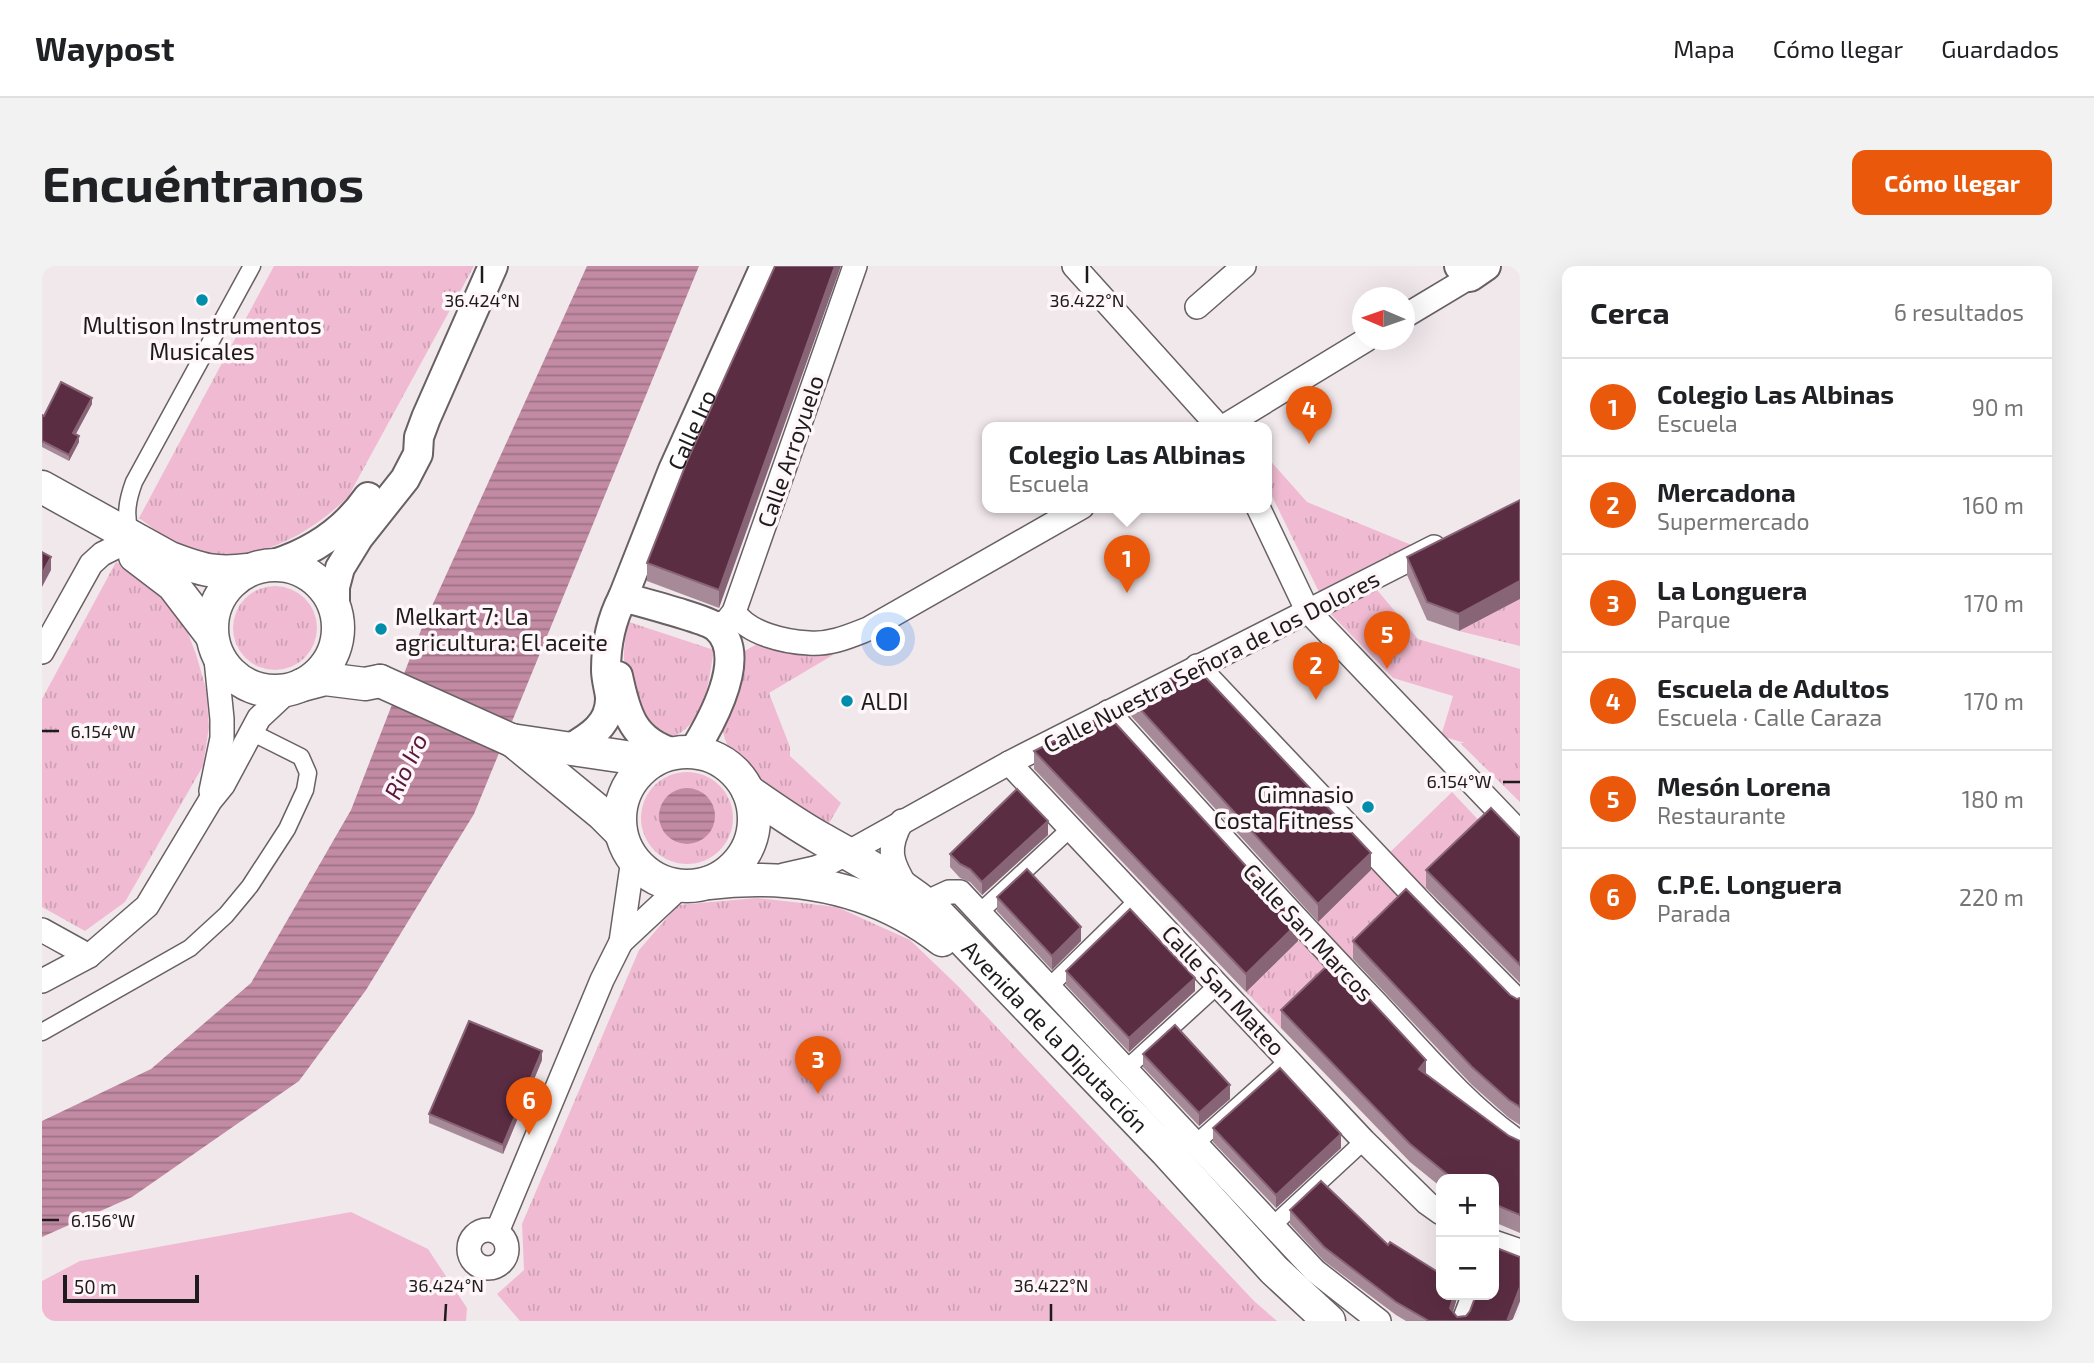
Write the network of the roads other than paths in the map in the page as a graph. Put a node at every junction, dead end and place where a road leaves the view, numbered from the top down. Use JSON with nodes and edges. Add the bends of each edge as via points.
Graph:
{"nodes":[{"id":1,"x":252,"y":266,"type":"edge"},
{"id":2,"x":765,"y":266,"type":"edge"},
{"id":3,"x":855,"y":266,"type":"edge"},
{"id":4,"x":1074,"y":266,"type":"edge"},
{"id":5,"x":1244,"y":266,"type":"edge"},
{"id":6,"x":1472,"y":270,"type":"edge"},
{"id":7,"x":488,"y":273,"type":"edge"},
{"id":8,"x":1197,"y":307,"type":"dead end"},
{"id":9,"x":1415,"y":309,"type":"edge"},
{"id":10,"x":1352,"y":348,"type":"edge"},
{"id":11,"x":1216,"y":422,"type":"edge"},
{"id":12,"x":1229,"y":422,"type":"edge"},
{"id":13,"x":419,"y":437,"type":"junction"},
{"id":14,"x":42,"y":487,"type":"edge"},
{"id":15,"x":42,"y":505,"type":"edge"},
{"id":16,"x":1071,"y":513,"type":"edge"},
{"id":17,"x":1261,"y":513,"type":"edge"},
{"id":18,"x":1452,"y":537,"type":"edge"},
{"id":19,"x":124,"y":541,"type":"junction"},
{"id":20,"x":261,"y":567,"type":"junction"},
{"id":21,"x":623,"y":597,"type":"junction"},
{"id":22,"x":1307,"y":610,"type":"junction"},
{"id":23,"x":724,"y":619,"type":"junction"},
{"id":24,"x":337,"y":620,"type":"junction"},
{"id":25,"x":768,"y":635,"type":"junction"},
{"id":26,"x":213,"y":642,"type":"junction"},
{"id":27,"x":42,"y":652,"type":"edge"},
{"id":28,"x":729,"y":658,"type":"junction"},
{"id":29,"x":1197,"y":666,"type":"junction"},
{"id":30,"x":380,"y":681,"type":"junction"},
{"id":31,"x":296,"y":688,"type":"junction"},
{"id":32,"x":1108,"y":712,"type":"junction"},
{"id":33,"x":251,"y":732,"type":"junction"},
{"id":34,"x":511,"y":740,"type":"junction"},
{"id":35,"x":569,"y":749,"type":"junction"},
{"id":36,"x":673,"y":755,"type":"junction"},
{"id":37,"x":1009,"y":763,"type":"junction"},
{"id":38,"x":748,"y":791,"type":"junction"},
{"id":39,"x":210,"y":801,"type":"junction"},
{"id":40,"x":902,"y":821,"type":"junction"},
{"id":41,"x":1071,"y":828,"type":"junction"},
{"id":42,"x":1520,"y":833,"type":"edge"},
{"id":43,"x":627,"y":846,"type":"junction"},
{"id":44,"x":847,"y":853,"type":"junction"},
{"id":45,"x":757,"y":880,"type":"junction"},
{"id":46,"x":694,"y":884,"type":"junction"},
{"id":47,"x":916,"y":895,"type":"junction"},
{"id":48,"x":1139,"y":899,"type":"junction"},
{"id":49,"x":980,"y":912,"type":"junction"},
{"id":50,"x":42,"y":930,"type":"edge"},
{"id":51,"x":621,"y":942,"type":"junction"},
{"id":52,"x":89,"y":956,"type":"junction"},
{"id":53,"x":42,"y":981,"type":"edge"},
{"id":54,"x":1219,"y":984,"type":"junction"},
{"id":55,"x":1049,"y":987,"type":"junction"},
{"id":56,"x":1520,"y":1003,"type":"edge"},
{"id":57,"x":42,"y":1032,"type":"edge"},
{"id":58,"x":1289,"y":1060,"type":"junction"},
{"id":59,"x":1126,"y":1069,"type":"junction"},
{"id":60,"x":1364,"y":1140,"type":"junction"},
{"id":61,"x":1520,"y":1143,"type":"edge"},
{"id":62,"x":1195,"y":1144,"type":"junction"},
{"id":63,"x":1436,"y":1209,"type":"edge"},
{"id":64,"x":1272,"y":1226,"type":"junction"},
{"id":65,"x":497,"y":1232,"type":"dead end"},
{"id":66,"x":1499,"y":1244,"type":"edge"},
{"id":67,"x":1520,"y":1251,"type":"edge"},
{"id":68,"x":1468,"y":1300,"type":"edge"},
{"id":69,"x":1304,"y":1321,"type":"edge"},
{"id":70,"x":1329,"y":1321,"type":"edge"},
{"id":71,"x":1379,"y":1321,"type":"edge"},
{"id":72,"x":1460,"y":1321,"type":"edge"}],
"edges":[{"from":1,"to":19,"type":"street","via":[[134,482],[126,502]]},
{"from":2,"to":21,"type":"street","name":"Calle Iro","via":[[681,473]]},
{"from":3,"to":23,"type":"street","name":"Calle Arroyuelo","via":[[821,340]]},
{"from":4,"to":11,"type":"street"},
{"from":5,"to":8,"type":"street"},
{"from":6,"to":9,"type":"street"},
{"from":7,"to":13,"type":"street"},
{"from":10,"to":12,"type":"street"},
{"from":13,"to":20,"type":"street","via":[[403,446],[348,522],[331,536],[296,557]]},
{"from":13,"to":24,"type":"street","via":[[418,454],[405,479],[340,568],[335,587]]},
{"from":14,"to":19,"type":"main road"},
{"from":15,"to":19,"type":"main road"},
{"from":16,"to":25,"type":"street","via":[[868,629],[840,640],[810,643]]},
{"from":17,"to":22,"type":"street"},
{"from":18,"to":22,"type":"street","name":"Calle Nuestra Señora de los Dolores"},
{"from":19,"to":20,"type":"main road","via":[[220,573]]},
{"from":19,"to":26,"type":"main road","via":[[173,585]]},
{"from":19,"to":27,"type":"street","via":[[91,564]]},
{"from":20,"to":24,"type":"main road","via":[[287,565],[312,575]]},
{"from":20,"to":26,"type":"main road","via":[[227,586],[219,597]]},
{"from":21,"to":23,"type":"street"},
{"from":21,"to":35,"type":"street","name":"Calle Iro","via":[[609,635],[606,718],[593,736]]},
{"from":21,"to":36,"type":"street","name":"Calle Iro","via":[[617,650],[628,715],[640,735]]},
{"from":22,"to":29,"type":"street","name":"Calle Nuestra Señora de los Dolores"},
{"from":22,"to":42,"type":"street"},
{"from":23,"to":25,"type":"street"},
{"from":23,"to":28,"type":"street"},
{"from":24,"to":30,"type":"main road","via":[[344,647],[374,668]]},
{"from":24,"to":31,"type":"main road","via":[[336,646],[323,670]]},
{"from":25,"to":28,"type":"street","via":[[744,639]]},
{"from":26,"to":31,"type":"main road","via":[[229,671],[250,687],[263,691]]},
{"from":26,"to":39,"type":"street","via":[[222,738]]},
{"from":28,"to":36,"type":"street","via":[[710,725]]},
{"from":29,"to":32,"type":"street","name":"Calle Nuestra Señora de los Dolores"},
{"from":29,"to":56,"type":"street"},
{"from":30,"to":31,"type":"main road","via":[[365,684],[325,679]]},
{"from":30,"to":34,"type":"main road"},
{"from":31,"to":33,"type":"street","via":[[269,707]]},
{"from":32,"to":37,"type":"street","name":"Calle Nuestra Señora de los Dolores"},
{"from":32,"to":61,"type":"street","name":"Calle San Marcos","via":[[1397,1026],[1489,1120]]},
{"from":33,"to":39,"type":"street"},
{"from":33,"to":57,"type":"street","via":[[301,757],[308,773],[288,829],[250,886],[190,948]]},
{"from":34,"to":35,"type":"main road"},
{"from":34,"to":43,"type":"main road","via":[[602,814]]},
{"from":35,"to":36,"type":"main road"},
{"from":36,"to":38,"type":"main road","via":[[707,754],[731,768]]},
{"from":36,"to":43,"type":"main road","via":[[637,774],[626,792],[621,806]]},
{"from":37,"to":40,"type":"street","name":"Calle Nuestra Señora de los Dolores"},
{"from":37,"to":41,"type":"street","name":"Calle San Mateo"},
{"from":38,"to":44,"type":"main road","name":"Avenida de la Diputación"},
{"from":38,"to":46,"type":"main road","via":[[754,818],[749,845],[732,868]]},
{"from":39,"to":52,"type":"street","via":[[147,906]]},
{"from":40,"to":44,"type":"street","name":"Calle Nuestra Señora de los Dolores"},
{"from":40,"to":47,"type":"street","via":[[892,853],[895,868]]},
{"from":41,"to":48,"type":"street","name":"Calle San Mateo"},
{"from":41,"to":49,"type":"street"},
{"from":43,"to":46,"type":"main road","via":[[654,877]]},
{"from":43,"to":51,"type":"street"},
{"from":44,"to":45,"type":"street","name":"Calle Nuestra Señora de los Dolores","via":[[815,868]]},
{"from":44,"to":47,"type":"main road","name":"Avenida de la Diputación"},
{"from":45,"to":46,"type":"main road","name":"Avenida de la Diputación"},
{"from":45,"to":69,"type":"main road","name":"Avenida de la Diputación","via":[[809,884],[874,899],[950,946]]},
{"from":46,"to":51,"type":"street"},
{"from":47,"to":49,"type":"street","via":[[960,892]]},
{"from":47,"to":70,"type":"main road","name":"Avenida de la Diputación","via":[[959,933],[1274,1270]]},
{"from":48,"to":54,"type":"street","name":"Calle San Mateo"},
{"from":48,"to":55,"type":"street"},
{"from":49,"to":55,"type":"street"},
{"from":50,"to":52,"type":"street"},
{"from":51,"to":65,"type":"street"},
{"from":52,"to":53,"type":"street"},
{"from":54,"to":58,"type":"street","name":"Calle San Mateo"},
{"from":54,"to":59,"type":"street"},
{"from":55,"to":59,"type":"street"},
{"from":58,"to":60,"type":"street","name":"Calle San Mateo"},
{"from":58,"to":62,"type":"street"},
{"from":59,"to":62,"type":"street"},
{"from":60,"to":63,"type":"street","name":"Calle San Mateo"},
{"from":60,"to":64,"type":"street"},
{"from":62,"to":64,"type":"street"},
{"from":64,"to":71,"type":"street","via":[[1315,1271]]},
{"from":66,"to":67,"type":"street"},
{"from":68,"to":72,"type":"street"}]}
